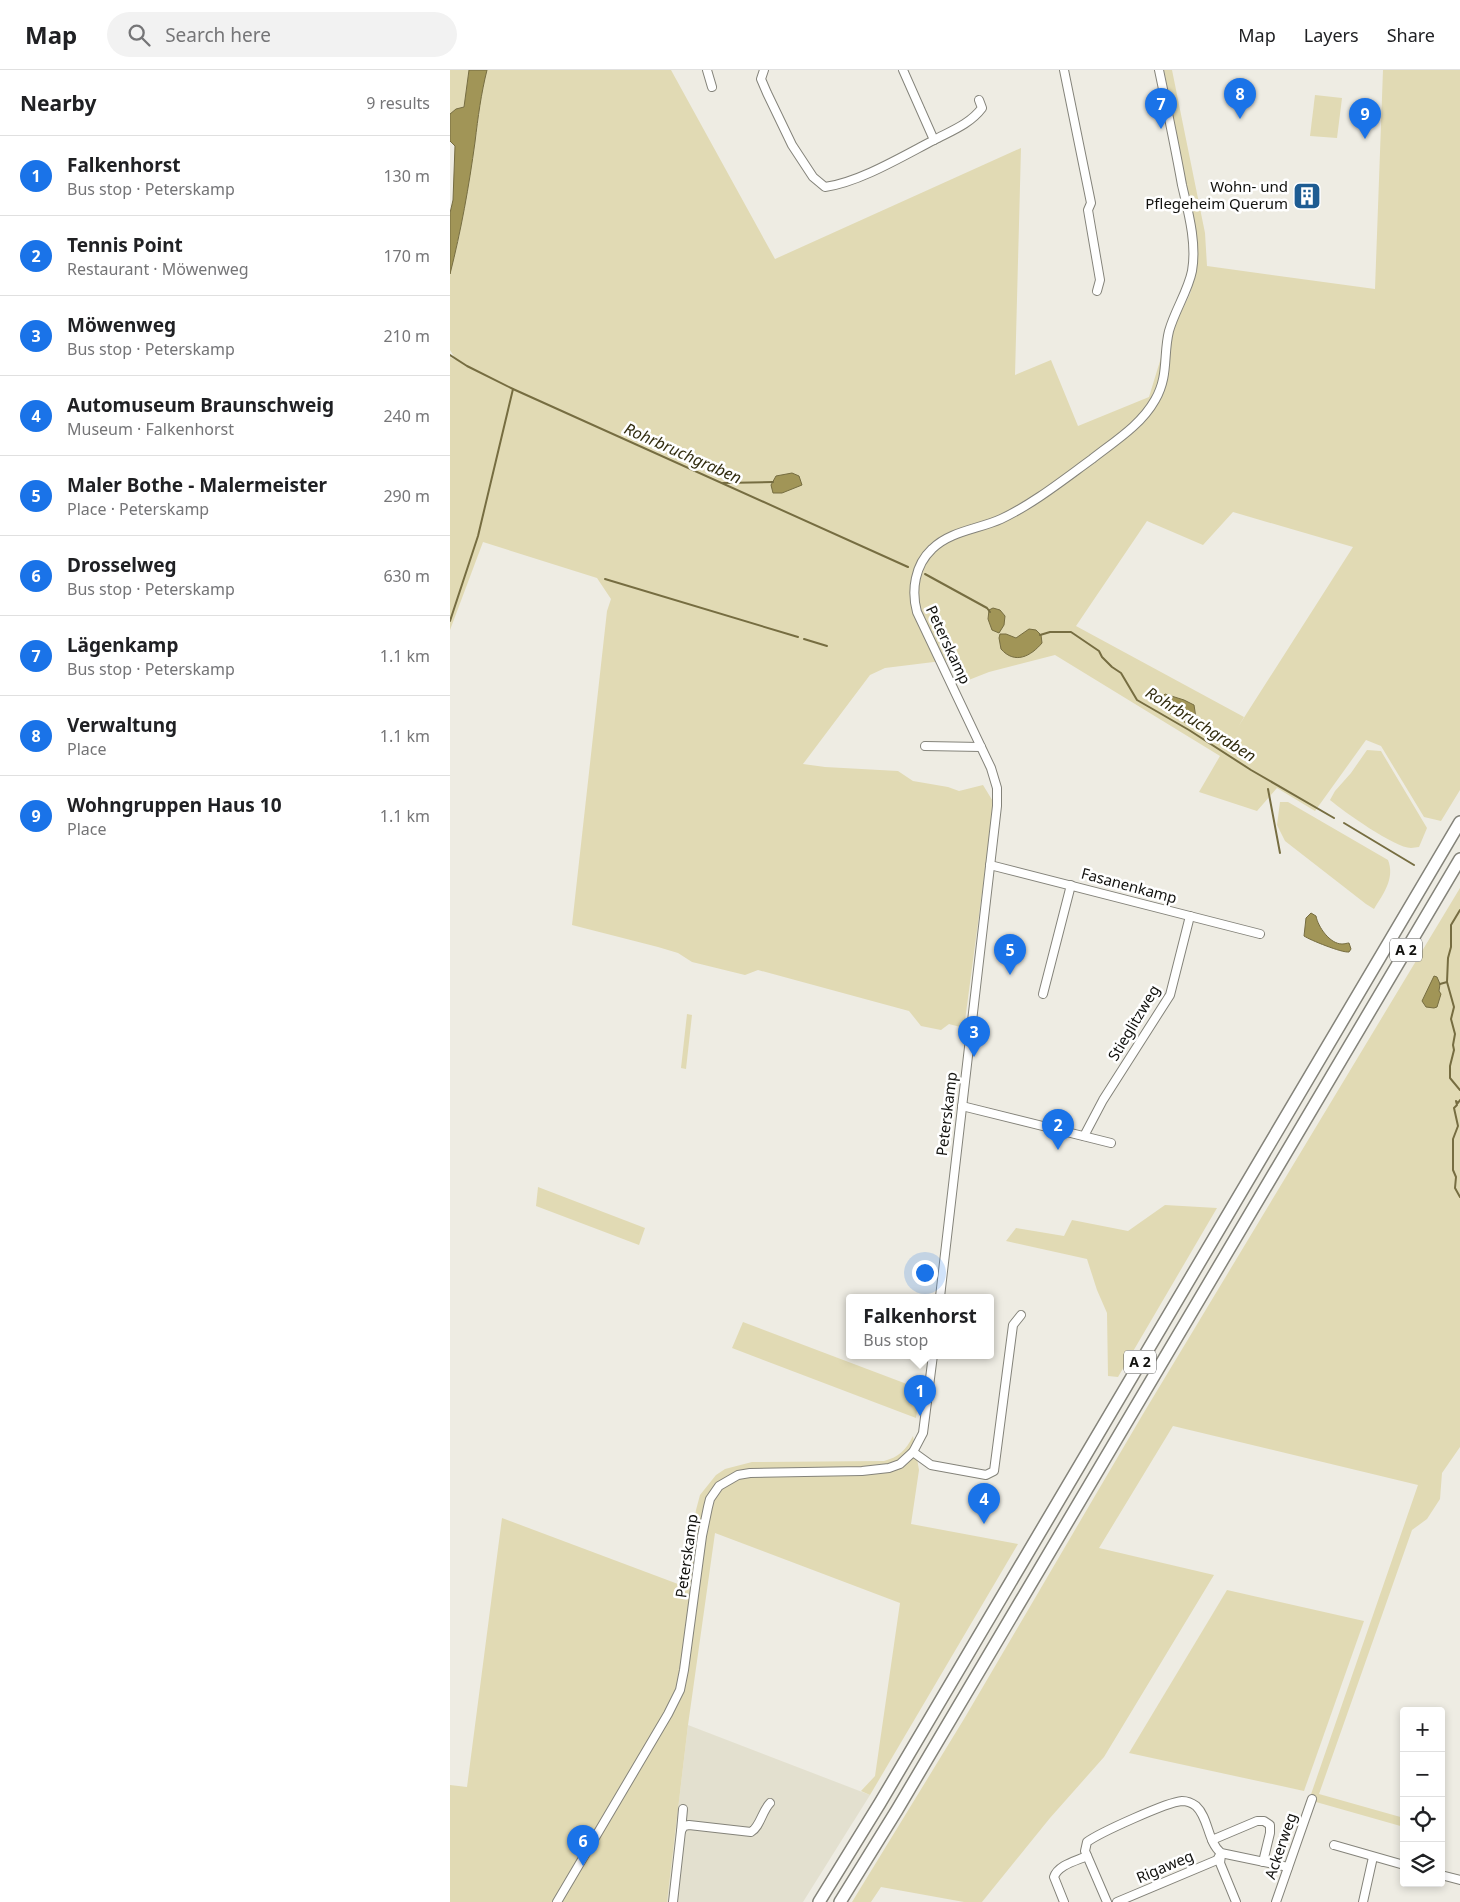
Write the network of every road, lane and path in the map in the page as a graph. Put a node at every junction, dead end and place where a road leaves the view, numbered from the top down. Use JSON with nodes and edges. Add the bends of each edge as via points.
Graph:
{"nodes":[{"id":1,"x":707,"y":70,"type":"edge"},
{"id":2,"x":764,"y":70,"type":"edge"},
{"id":3,"x":903,"y":70,"type":"edge"},
{"id":4,"x":1064,"y":70,"type":"edge"},
{"id":5,"x":1159,"y":70,"type":"edge"},
{"id":6,"x":712,"y":87,"type":"dead end"},
{"id":7,"x":979,"y":100,"type":"dead end"},
{"id":8,"x":934,"y":140,"type":"junction"},
{"id":9,"x":1097,"y":291,"type":"dead end"},
{"id":10,"x":925,"y":746,"type":"dead end"},
{"id":11,"x":981,"y":747,"type":"junction"},
{"id":12,"x":1460,"y":822,"type":"edge"},
{"id":13,"x":1460,"y":859,"type":"edge"},
{"id":14,"x":990,"y":865,"type":"junction"},
{"id":15,"x":1071,"y":885,"type":"junction"},
{"id":16,"x":1190,"y":916,"type":"junction"},
{"id":17,"x":1260,"y":934,"type":"dead end"},
{"id":18,"x":1043,"y":994,"type":"dead end"},
{"id":19,"x":962,"y":1106,"type":"junction"},
{"id":20,"x":1084,"y":1136,"type":"junction"},
{"id":21,"x":1111,"y":1143,"type":"dead end"},
{"id":22,"x":940,"y":1294,"type":"edge"},
{"id":23,"x":1021,"y":1315,"type":"dead end"},
{"id":24,"x":932,"y":1359,"type":"edge"},
{"id":25,"x":913,"y":1452,"type":"junction"},
{"id":26,"x":1312,"y":1799,"type":"dead end"},
{"id":27,"x":770,"y":1803,"type":"dead end"},
{"id":28,"x":684,"y":1809,"type":"dead end"},
{"id":29,"x":681,"y":1831,"type":"junction"},
{"id":30,"x":1212,"y":1840,"type":"junction"},
{"id":31,"x":1334,"y":1845,"type":"dead end"},
{"id":32,"x":1221,"y":1853,"type":"junction"},
{"id":33,"x":1087,"y":1856,"type":"junction"},
{"id":34,"x":1373,"y":1857,"type":"junction"},
{"id":35,"x":1263,"y":1862,"type":"junction"},
{"id":36,"x":1400,"y":1864,"type":"edge"},
{"id":37,"x":1288,"y":1867,"type":"junction"},
{"id":38,"x":1445,"y":1876,"type":"edge"},
{"id":39,"x":1460,"y":1880,"type":"edge"},
{"id":40,"x":557,"y":1902,"type":"edge"},
{"id":41,"x":672,"y":1902,"type":"edge"},
{"id":42,"x":819,"y":1902,"type":"edge"},
{"id":43,"x":840,"y":1902,"type":"edge"},
{"id":44,"x":1064,"y":1902,"type":"edge"},
{"id":45,"x":1106,"y":1902,"type":"edge"},
{"id":46,"x":1117,"y":1902,"type":"edge"},
{"id":47,"x":1236,"y":1902,"type":"edge"},
{"id":48,"x":1276,"y":1902,"type":"edge"},
{"id":49,"x":1363,"y":1902,"type":"edge"}],
"edges":[{"from":1,"to":6,"type":"street"},
{"from":2,"to":8,"type":"street","via":[[761,76],[771,105],[812,178],[825,187],[838,185],[887,164]]},
{"from":3,"to":8,"type":"street"},
{"from":4,"to":9,"type":"street","via":[[1091,203],[1088,210],[1100,280]]},
{"from":5,"to":11,"type":"street","name":"Peterskamp","via":[[1187,209],[1193,260],[1169,331],[1165,373],[1158,395],[1136,425],[1073,473],[1014,512],[942,541],[930,550],[917,575],[914,590],[917,612]]},
{"from":7,"to":8,"type":"street","via":[[982,108],[968,123]]},
{"from":10,"to":11,"type":"street"},
{"from":11,"to":14,"type":"street","name":"Peterskamp","via":[[997,788]]},
{"from":12,"to":42,"type":"highway","number":"A 2"},
{"from":13,"to":43,"type":"highway","number":"A 2"},
{"from":14,"to":15,"type":"street","name":"Fasanenkamp"},
{"from":14,"to":19,"type":"street","name":"Peterskamp"},
{"from":15,"to":16,"type":"street","name":"Fasanenkamp"},
{"from":15,"to":18,"type":"street"},
{"from":16,"to":17,"type":"street","name":"Fasanenkamp"},
{"from":16,"to":20,"type":"street","name":"Stieglitzweg","via":[[1170,995],[1103,1100]]},
{"from":19,"to":20,"type":"street"},
{"from":19,"to":22,"type":"street","name":"Peterskamp"},
{"from":20,"to":21,"type":"street"},
{"from":23,"to":25,"type":"street","via":[[1013,1325],[991,1474],[986,1476],[936,1466]]},
{"from":24,"to":25,"type":"street","via":[[924,1427]]},
{"from":25,"to":40,"type":"street","name":"Peterskamp","via":[[900,1464],[883,1469],[757,1472],[738,1475],[719,1486],[710,1499],[705,1518],[680,1690]]},
{"from":26,"to":37,"type":"street","name":"Ackerweg"},
{"from":27,"to":29,"type":"street","via":[[751,1832],[686,1825]]},
{"from":28,"to":29,"type":"street"},
{"from":29,"to":41,"type":"street"},
{"from":30,"to":32,"type":"street"},
{"from":30,"to":33,"type":"street","via":[[1197,1807],[1186,1801],[1177,1802],[1090,1840],[1085,1848]]},
{"from":30,"to":35,"type":"street","via":[[1264,1821],[1270,1828]]},
{"from":31,"to":34,"type":"street"},
{"from":32,"to":35,"type":"street"},
{"from":32,"to":46,"type":"street","name":"Rigaweg","via":[[1217,1860]]},
{"from":32,"to":47,"type":"street","via":[[1220,1863]]},
{"from":33,"to":44,"type":"street","via":[[1055,1873]]},
{"from":33,"to":45,"type":"street"},
{"from":34,"to":36,"type":"street"},
{"from":34,"to":49,"type":"street"},
{"from":35,"to":37,"type":"street"},
{"from":37,"to":48,"type":"street","name":"Ackerweg"},
{"from":38,"to":39,"type":"street"}]}
